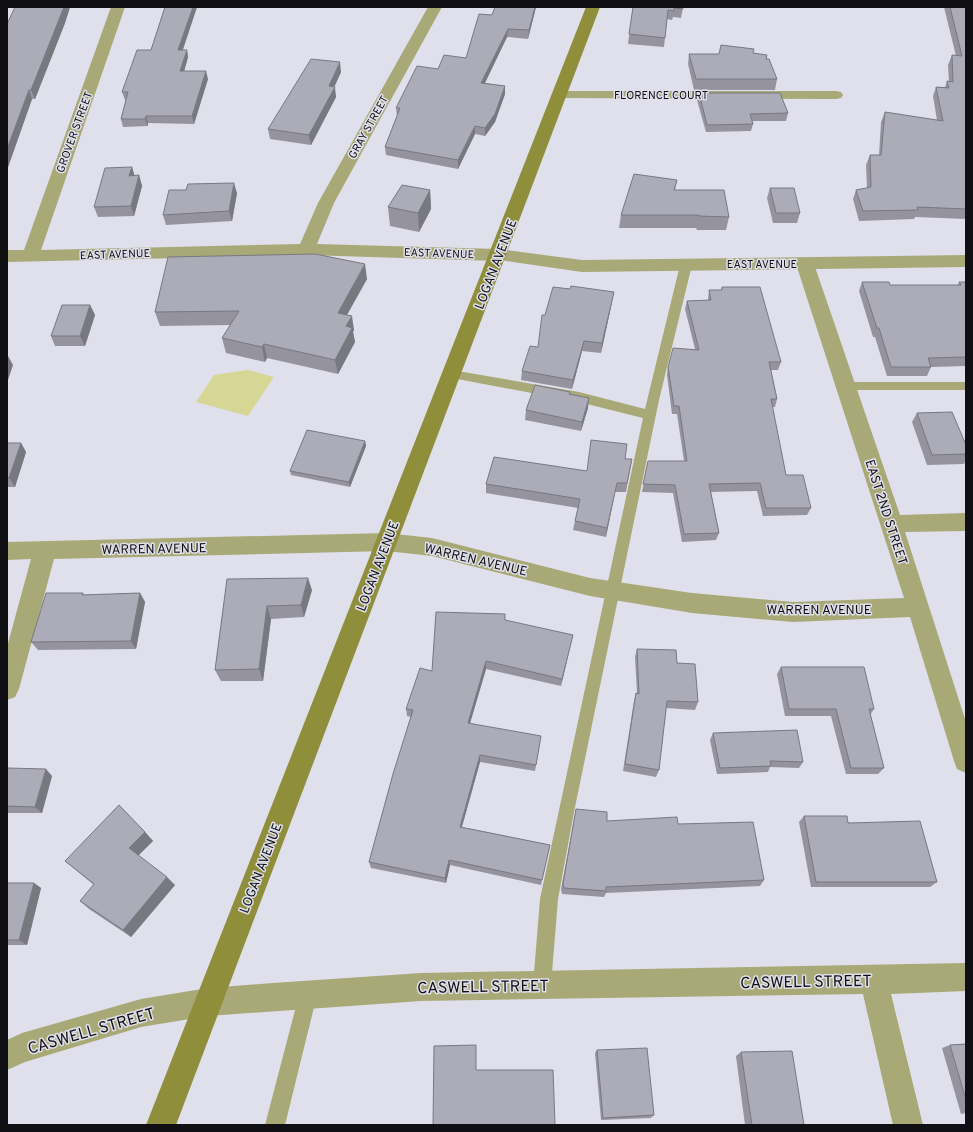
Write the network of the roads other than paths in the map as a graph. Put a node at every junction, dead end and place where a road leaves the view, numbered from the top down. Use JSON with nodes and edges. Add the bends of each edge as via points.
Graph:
{"nodes":[{"id":1,"x":118,"y":7,"type":"edge"},
{"id":2,"x":435,"y":7,"type":"edge"},
{"id":3,"x":593,"y":7,"type":"edge"},
{"id":4,"x":836,"y":95,"type":"dead end"},
{"id":5,"x":559,"y":96,"type":"junction"},
{"id":6,"x":306,"y":249,"type":"junction"},
{"id":7,"x":498,"y":255,"type":"junction"},
{"id":8,"x":7,"y":256,"type":"edge"},
{"id":9,"x":30,"y":256,"type":"junction"},
{"id":10,"x":966,"y":261,"type":"edge"},
{"id":11,"x":804,"y":264,"type":"junction"},
{"id":12,"x":686,"y":265,"type":"junction"},
{"id":13,"x":452,"y":374,"type":"junction"},
{"id":14,"x":847,"y":386,"type":"junction"},
{"id":15,"x":966,"y":386,"type":"edge"},
{"id":16,"x":649,"y":415,"type":"junction"},
{"id":17,"x":966,"y":522,"type":"edge"},
{"id":18,"x":892,"y":524,"type":"junction"},
{"id":19,"x":386,"y":542,"type":"junction"},
{"id":20,"x":45,"y":550,"type":"junction"},
{"id":21,"x":7,"y":551,"type":"edge"},
{"id":22,"x":611,"y":590,"type":"junction"},
{"id":23,"x":918,"y":607,"type":"junction"},
{"id":24,"x":7,"y":689,"type":"edge"},
{"id":25,"x":966,"y":761,"type":"edge"},
{"id":26,"x":966,"y":977,"type":"edge"},
{"id":27,"x":874,"y":980,"type":"junction"},
{"id":28,"x":542,"y":985,"type":"junction"},
{"id":29,"x":308,"y":995,"type":"junction"},
{"id":30,"x":208,"y":1002,"type":"junction"},
{"id":31,"x":7,"y":1055,"type":"edge"},
{"id":32,"x":161,"y":1125,"type":"edge"},
{"id":33,"x":275,"y":1125,"type":"edge"},
{"id":34,"x":908,"y":1125,"type":"edge"}],
"edges":[{"from":1,"to":9,"type":"street","name":"GROVER STREET"},
{"from":2,"to":6,"type":"street","name":"GRAY STREET","via":[[326,203]]},
{"from":3,"to":5,"type":"main road","name":"LOGAN AVENUE"},
{"from":4,"to":5,"type":"street","name":"FLORENCE COURT"},
{"from":5,"to":7,"type":"main road","name":"LOGAN AVENUE"},
{"from":6,"to":7,"type":"street","name":"EAST AVENUE"},
{"from":6,"to":9,"type":"street","name":"EAST AVENUE"},
{"from":7,"to":12,"type":"street","name":"EAST AVENUE","via":[[582,266]]},
{"from":7,"to":13,"type":"main road","name":"LOGAN AVENUE"},
{"from":8,"to":9,"type":"street","name":"EAST AVENUE"},
{"from":10,"to":11,"type":"street","name":"EAST AVENUE"},
{"from":11,"to":12,"type":"street","name":"EAST AVENUE"},
{"from":11,"to":14,"type":"street","name":"EAST 2ND STREET"},
{"from":12,"to":16,"type":"lane"},
{"from":13,"to":16,"type":"lane","via":[[579,397]]},
{"from":13,"to":19,"type":"main road","name":"LOGAN AVENUE"},
{"from":14,"to":15,"type":"lane"},
{"from":14,"to":18,"type":"street","name":"EAST 2ND STREET"},
{"from":16,"to":22,"type":"lane"},
{"from":17,"to":18,"type":"street"},
{"from":18,"to":23,"type":"street","name":"EAST 2ND STREET"},
{"from":19,"to":20,"type":"street","name":"WARREN AVENUE"},
{"from":19,"to":22,"type":"street","name":"WARREN AVENUE","via":[[432,547]]},
{"from":19,"to":30,"type":"main road","name":"LOGAN AVENUE"},
{"from":20,"to":21,"type":"street","name":"WARREN AVENUE"},
{"from":20,"to":24,"type":"street"},
{"from":22,"to":23,"type":"street","name":"WARREN AVENUE","via":[[692,602],[793,612]]},
{"from":22,"to":28,"type":"lane","via":[[549,899]]},
{"from":23,"to":25,"type":"street","name":"EAST 2ND STREET"},
{"from":26,"to":27,"type":"street","name":"CASWELL STREET"},
{"from":27,"to":28,"type":"street","name":"CASWELL STREET"},
{"from":27,"to":34,"type":"street"},
{"from":28,"to":29,"type":"street","name":"CASWELL STREET","via":[[421,986]]},
{"from":29,"to":30,"type":"street","name":"CASWELL STREET"},
{"from":29,"to":33,"type":"lane"},
{"from":30,"to":31,"type":"street","name":"CASWELL STREET","via":[[141,1013],[22,1048]]},
{"from":30,"to":32,"type":"main road","name":"LOGAN AVENUE"}]}
